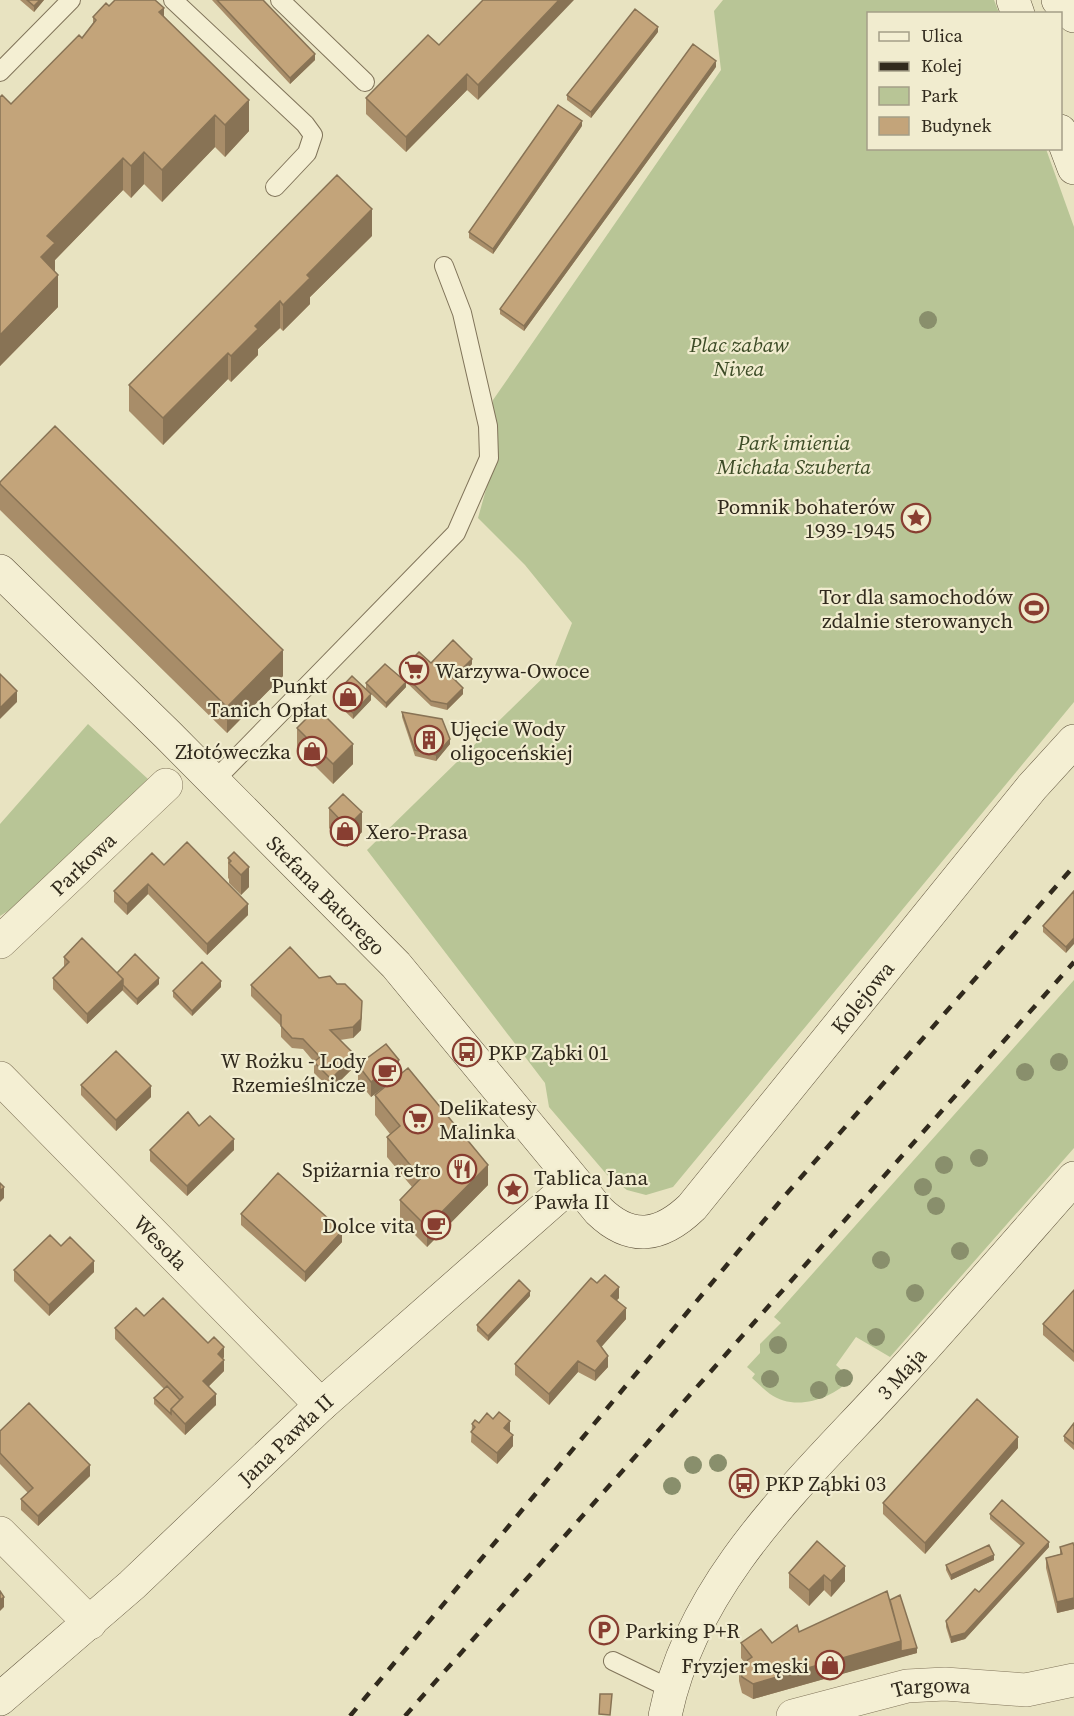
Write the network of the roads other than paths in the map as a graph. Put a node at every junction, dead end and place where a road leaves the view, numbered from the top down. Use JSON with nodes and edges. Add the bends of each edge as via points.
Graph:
{"nodes":[{"id":1,"x":70,"y":0,"type":"edge"},
{"id":2,"x":173,"y":0,"type":"edge"},
{"id":3,"x":280,"y":0,"type":"edge"},
{"id":4,"x":1058,"y":0,"type":"edge"},
{"id":5,"x":1074,"y":16,"type":"edge"},
{"id":6,"x":0,"y":72,"type":"edge"},
{"id":7,"x":365,"y":82,"type":"dead end"},
{"id":8,"x":1062,"y":136,"type":"edge"},
{"id":9,"x":1074,"y":168,"type":"edge"},
{"id":10,"x":275,"y":187,"type":"dead end"},
{"id":11,"x":444,"y":266,"type":"dead end"},
{"id":12,"x":0,"y":571,"type":"edge"},
{"id":13,"x":1074,"y":741,"type":"edge"},
{"id":14,"x":214,"y":780,"type":"junction"},
{"id":15,"x":166,"y":785,"type":"dead end"},
{"id":16,"x":0,"y":942,"type":"edge"},
{"id":17,"x":0,"y":1078,"type":"edge"},
{"id":18,"x":1074,"y":1178,"type":"edge"},
{"id":19,"x":573,"y":1183,"type":"junction"},
{"id":20,"x":637,"y":1233,"type":"joint"},
{"id":21,"x":321,"y":1405,"type":"junction"},
{"id":22,"x":0,"y":1533,"type":"edge"},
{"id":23,"x":90,"y":1623,"type":"junction"},
{"id":24,"x":613,"y":1661,"type":"dead end"},
{"id":25,"x":1074,"y":1680,"type":"edge"},
{"id":26,"x":0,"y":1699,"type":"edge"},
{"id":27,"x":668,"y":1702,"type":"edge"},
{"id":28,"x":875,"y":1706,"type":"edge"},
{"id":29,"x":840,"y":1710,"type":"edge"},
{"id":30,"x":793,"y":1716,"type":"edge"}],
"edges":[{"from":1,"to":6,"type":"lane"},
{"from":2,"to":10,"type":"lane","via":[[313,135],[307,153]]},
{"from":3,"to":7,"type":"lane"},
{"from":4,"to":5,"type":"street"},
{"from":8,"to":9,"type":"street"},
{"from":11,"to":14,"type":"lane","via":[[462,313],[488,426],[489,458],[456,533]]},
{"from":12,"to":14,"type":"street","name":"Stefana Batorego"},
{"from":13,"to":20,"type":"street","name":"Kolejowa","via":[[1032,787],[692,1207],[665,1227]]},
{"from":14,"to":19,"type":"street","name":"Stefana Batorego","via":[[396,965]]},
{"from":15,"to":16,"type":"street","name":"Parkowa"},
{"from":17,"to":21,"type":"street","name":"Wesoła"},
{"from":18,"to":27,"type":"street","name":"3 Maja","via":[[767,1519],[729,1570],[694,1631]]},
{"from":19,"to":20,"type":"street","name":"Stefana Batorego","via":[[615,1226]]},
{"from":19,"to":21,"type":"street","name":"Jana Pawła II"},
{"from":21,"to":23,"type":"street","name":"Jana Pawła II"},
{"from":22,"to":23,"type":"street"},
{"from":23,"to":26,"type":"street","name":"Jana Pawła II"},
{"from":24,"to":27,"type":"lane"},
{"from":25,"to":28,"type":"street","name":"Targowa","via":[[1026,1690],[924,1684]]},
{"from":28,"to":29,"type":"street","name":"Targowa"},
{"from":29,"to":30,"type":"street","name":"Targowa"}]}
